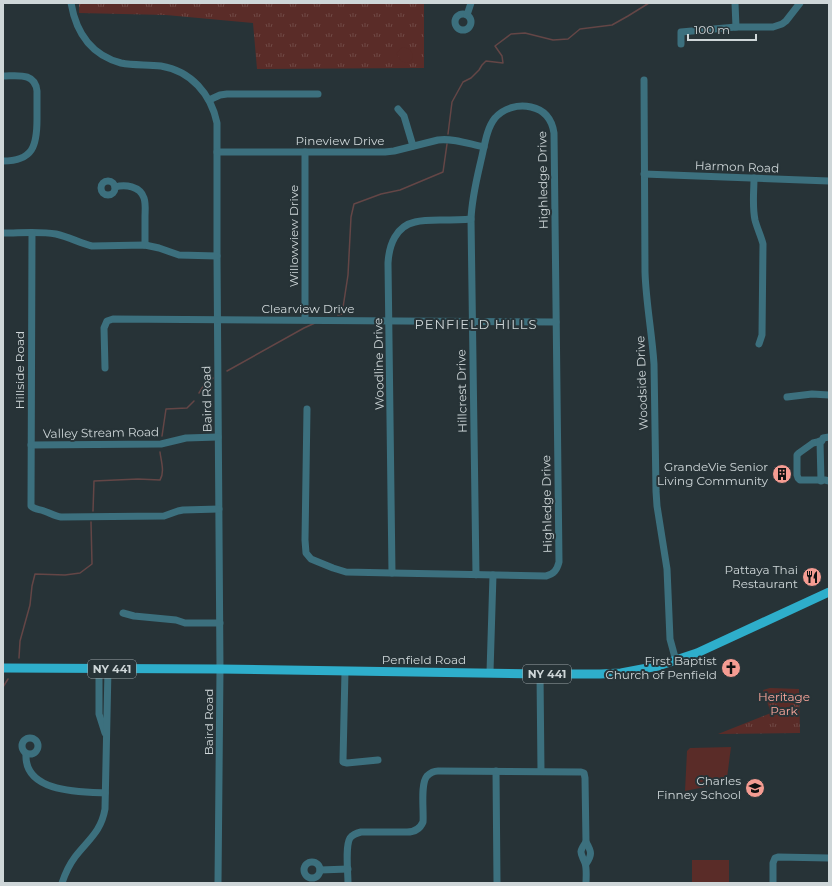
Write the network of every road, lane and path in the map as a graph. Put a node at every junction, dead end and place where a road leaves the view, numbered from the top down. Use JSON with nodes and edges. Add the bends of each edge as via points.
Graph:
{"nodes":[{"id":1,"x":71,"y":3,"type":"edge"},
{"id":2,"x":471,"y":3,"type":"edge"},
{"id":3,"x":736,"y":3,"type":"edge"},
{"id":4,"x":800,"y":3,"type":"edge"},
{"id":5,"x":467,"y":15,"type":"dead end"},
{"id":6,"x":736,"y":27,"type":"junction"},
{"id":7,"x":681,"y":44,"type":"dead end"},
{"id":8,"x":3,"y":76,"type":"edge"},
{"id":9,"x":644,"y":80,"type":"dead end"},
{"id":10,"x":318,"y":94,"type":"dead end"},
{"id":11,"x":209,"y":100,"type":"junction"},
{"id":12,"x":520,"y":106,"type":"joint"},
{"id":13,"x":398,"y":109,"type":"dead end"},
{"id":14,"x":413,"y":146,"type":"junction"},
{"id":15,"x":484,"y":148,"type":"junction"},
{"id":16,"x":217,"y":152,"type":"junction"},
{"id":17,"x":305,"y":152,"type":"junction"},
{"id":18,"x":3,"y":161,"type":"edge"},
{"id":19,"x":644,"y":174,"type":"junction"},
{"id":20,"x":754,"y":178,"type":"junction"},
{"id":21,"x":829,"y":181,"type":"edge"},
{"id":22,"x":115,"y":187,"type":"dead end"},
{"id":23,"x":471,"y":219,"type":"junction"},
{"id":24,"x":3,"y":233,"type":"edge"},
{"id":25,"x":32,"y":233,"type":"junction"},
{"id":26,"x":145,"y":245,"type":"junction"},
{"id":27,"x":217,"y":256,"type":"junction"},
{"id":28,"x":218,"y":320,"type":"junction"},
{"id":29,"x":305,"y":320,"type":"junction"},
{"id":30,"x":390,"y":320,"type":"junction"},
{"id":31,"x":473,"y":321,"type":"junction"},
{"id":32,"x":556,"y":322,"type":"junction"},
{"id":33,"x":759,"y":344,"type":"dead end"},
{"id":34,"x":105,"y":368,"type":"dead end"},
{"id":35,"x":829,"y":395,"type":"edge"},
{"id":36,"x":787,"y":396,"type":"dead end"},
{"id":37,"x":307,"y":409,"type":"dead end"},
{"id":38,"x":218,"y":437,"type":"junction"},
{"id":39,"x":829,"y":437,"type":"edge"},
{"id":40,"x":824,"y":441,"type":"edge"},
{"id":41,"x":31,"y":445,"type":"junction"},
{"id":42,"x":820,"y":480,"type":"junction"},
{"id":43,"x":829,"y":481,"type":"edge"},
{"id":44,"x":219,"y":509,"type":"junction"},
{"id":45,"x":392,"y":573,"type":"junction"},
{"id":46,"x":476,"y":575,"type":"junction"},
{"id":47,"x":493,"y":575,"type":"junction"},
{"id":48,"x":829,"y":592,"type":"edge"},
{"id":49,"x":124,"y":613,"type":"dead end"},
{"id":50,"x":220,"y":623,"type":"junction"},
{"id":51,"x":676,"y":661,"type":"junction"},
{"id":52,"x":3,"y":668,"type":"edge"},
{"id":53,"x":104,"y":669,"type":"junction"},
{"id":54,"x":220,"y":669,"type":"junction"},
{"id":55,"x":345,"y":671,"type":"junction"},
{"id":56,"x":490,"y":672,"type":"junction"},
{"id":57,"x":540,"y":674,"type":"junction"},
{"id":58,"x":26,"y":754,"type":"dead end"},
{"id":59,"x":378,"y":760,"type":"dead end"},
{"id":60,"x":496,"y":771,"type":"junction"},
{"id":61,"x":541,"y":771,"type":"junction"},
{"id":62,"x":105,"y":793,"type":"junction"},
{"id":63,"x":829,"y":858,"type":"edge"},
{"id":64,"x":348,"y":869,"type":"junction"},
{"id":65,"x":320,"y":870,"type":"dead end"},
{"id":66,"x":62,"y":883,"type":"edge"},
{"id":67,"x":218,"y":883,"type":"edge"},
{"id":68,"x":348,"y":883,"type":"edge"},
{"id":69,"x":497,"y":883,"type":"edge"},
{"id":70,"x":586,"y":883,"type":"edge"},
{"id":71,"x":773,"y":883,"type":"edge"}],
"edges":[{"from":1,"to":11,"type":"street","name":"Baird Road","via":[[82,36],[101,54],[130,64],[162,66],[182,72],[195,82]]},
{"from":2,"to":5,"type":"street"},
{"from":3,"to":6,"type":"street"},
{"from":4,"to":6,"type":"street","via":[[786,21],[778,26]]},
{"from":6,"to":7,"type":"street","via":[[681,32]]},
{"from":8,"to":18,"type":"street","via":[[26,76],[35,82],[37,126],[36,140],[31,152],[21,159]]},
{"from":9,"to":19,"type":"street","name":"Woodside Drive"},
{"from":10,"to":11,"type":"street","via":[[227,94]]},
{"from":11,"to":16,"type":"street","name":"Baird Road","via":[[218,123]]},
{"from":12,"to":15,"type":"street","name":"Hillcrest Drive","via":[[501,112],[488,131]]},
{"from":12,"to":32,"type":"street","name":"Highledge Drive","via":[[542,111],[548,117],[554,133]]},
{"from":13,"to":14,"type":"street","via":[[404,116]]},
{"from":14,"to":15,"type":"street","name":"Pineview Drive","via":[[443,139]]},
{"from":14,"to":17,"type":"street","name":"Pineview Drive","via":[[385,152]]},
{"from":15,"to":23,"type":"street","name":"Hillcrest Drive","via":[[473,192]]},
{"from":16,"to":17,"type":"street","name":"Pineview Drive"},
{"from":16,"to":27,"type":"street","name":"Baird Road"},
{"from":17,"to":29,"type":"street","name":"Willowview Drive"},
{"from":19,"to":20,"type":"street","name":"Harmon Road"},
{"from":19,"to":51,"type":"street","name":"Woodside Drive","via":[[645,272],[654,364],[656,491],[667,569],[670,639]]},
{"from":20,"to":21,"type":"street","name":"Harmon Road"},
{"from":20,"to":33,"type":"street","via":[[754,214],[763,244],[762,335]]},
{"from":22,"to":26,"type":"street","via":[[130,186],[142,194],[145,203]]},
{"from":23,"to":30,"type":"street","name":"Woodline Drive","via":[[414,222],[396,235],[388,255]]},
{"from":23,"to":31,"type":"street","name":"Hillcrest Drive"},
{"from":24,"to":25,"type":"street"},
{"from":25,"to":26,"type":"street","via":[[50,233],[92,246]]},
{"from":25,"to":41,"type":"street","name":"Hillside Road"},
{"from":26,"to":27,"type":"street","via":[[179,256]]},
{"from":27,"to":28,"type":"street","name":"Baird Road"},
{"from":28,"to":29,"type":"street","name":"Clearview Drive"},
{"from":28,"to":34,"type":"street","name":"Clearview Drive","via":[[109,320],[104,328]]},
{"from":28,"to":38,"type":"street","name":"Baird Road"},
{"from":29,"to":30,"type":"street","name":"Clearview Drive"},
{"from":30,"to":31,"type":"street","name":"Clearview Drive"},
{"from":30,"to":45,"type":"street","name":"Woodline Drive"},
{"from":31,"to":32,"type":"street","name":"Clearview Drive"},
{"from":31,"to":46,"type":"street","name":"Hillcrest Drive"},
{"from":32,"to":47,"type":"street","name":"Highledge Drive","via":[[558,567],[553,574],[546,576]]},
{"from":35,"to":36,"type":"street"},
{"from":37,"to":45,"type":"street","name":"Highledge Drive","via":[[305,540],[308,555],[314,561],[346,572]]},
{"from":38,"to":41,"type":"street","name":"Valley Stream Road","via":[[186,438],[161,444]]},
{"from":38,"to":44,"type":"street","name":"Baird Road"},
{"from":39,"to":40,"type":"street","via":[[823,438]]},
{"from":40,"to":42,"type":"street"},
{"from":40,"to":42,"type":"street","via":[[814,443],[797,455],[798,478],[808,481]]},
{"from":41,"to":44,"type":"street","name":"Hillside Road","via":[[31,506],[53,515],[164,516],[183,510]]},
{"from":42,"to":43,"type":"street"},
{"from":44,"to":50,"type":"street","name":"Baird Road"},
{"from":45,"to":46,"type":"street","name":"Highledge Drive"},
{"from":46,"to":47,"type":"street","name":"Highledge Drive"},
{"from":47,"to":56,"type":"street"},
{"from":48,"to":51,"type":"main road","name":"Penfield Road","number":"NY 441"},
{"from":49,"to":50,"type":"street","via":[[185,622]]},
{"from":50,"to":54,"type":"street","name":"Baird Road"},
{"from":51,"to":57,"type":"main road","name":"Penfield Road","number":"NY 441","via":[[649,669],[621,673]]},
{"from":52,"to":53,"type":"main road","name":"Penfield Road","number":"NY 441"},
{"from":53,"to":54,"type":"main road","name":"Penfield Road","number":"NY 441"},
{"from":53,"to":62,"type":"street","via":[[107,739]]},
{"from":54,"to":55,"type":"main road","name":"Penfield Road","number":"NY 441"},
{"from":54,"to":67,"type":"street","name":"Baird Road"},
{"from":55,"to":56,"type":"main road","name":"Penfield Road","number":"NY 441"},
{"from":55,"to":59,"type":"street","via":[[343,762]]},
{"from":56,"to":57,"type":"main road","name":"Penfield Road","number":"NY 441"},
{"from":57,"to":61,"type":"street"},
{"from":58,"to":62,"type":"street","via":[[31,773],[45,784],[75,792]]},
{"from":60,"to":61,"type":"street"},
{"from":60,"to":64,"type":"street","via":[[438,771],[430,774],[424,783],[423,822],[420,827],[411,832],[355,834],[348,843]]},
{"from":60,"to":69,"type":"street"},
{"from":61,"to":70,"type":"street","via":[[581,772],[585,775],[586,842],[581,848],[581,856],[586,864]]},
{"from":62,"to":66,"type":"street","via":[[104,817],[91,839],[70,865]]},
{"from":63,"to":71,"type":"street","via":[[775,858]]},
{"from":64,"to":65,"type":"street"},
{"from":64,"to":68,"type":"street"}]}
